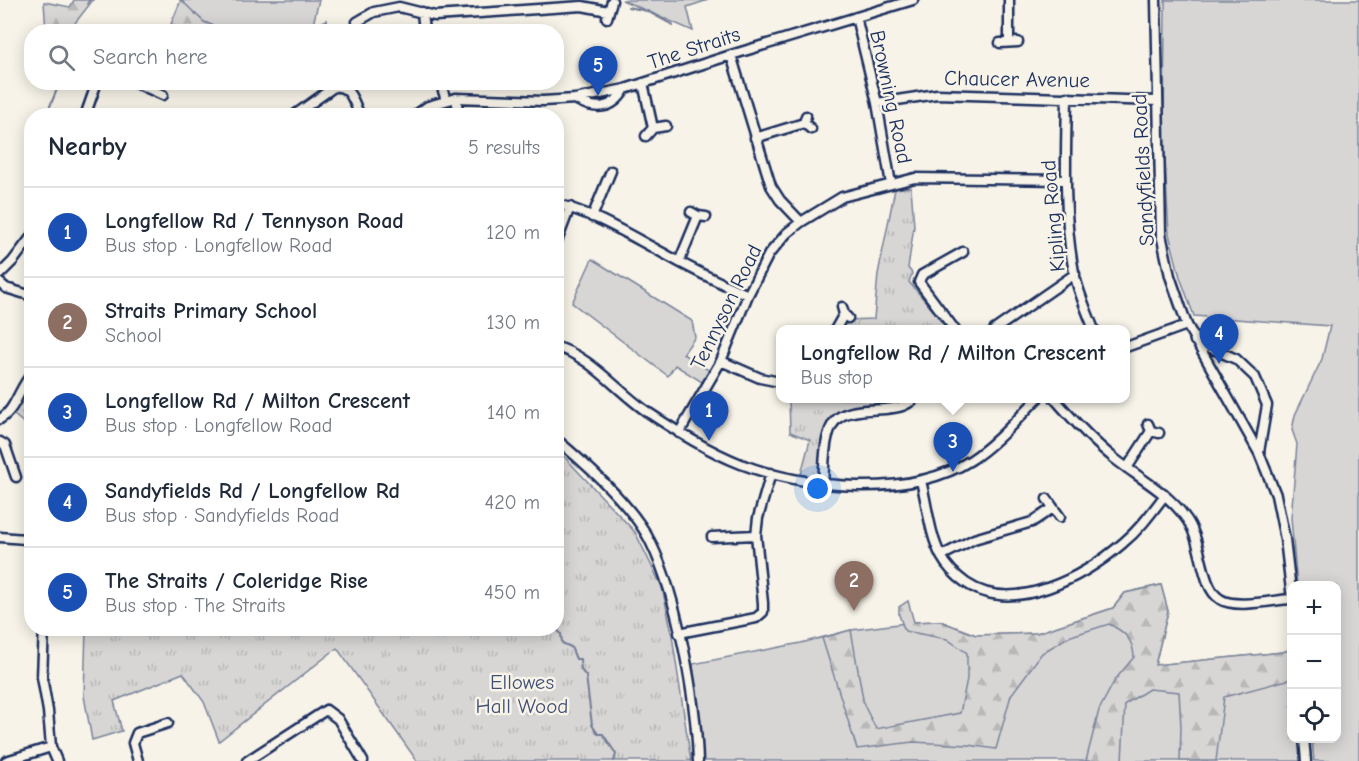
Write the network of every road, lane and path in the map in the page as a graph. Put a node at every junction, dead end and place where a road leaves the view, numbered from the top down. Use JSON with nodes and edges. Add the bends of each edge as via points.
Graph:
{"nodes":[{"id":1,"x":913,"y":0,"type":"edge"},
{"id":2,"x":1009,"y":0,"type":"edge"},
{"id":3,"x":1156,"y":0,"type":"edge"},
{"id":4,"x":612,"y":1,"type":"edge"},
{"id":5,"x":422,"y":12,"type":"junction"},
{"id":6,"x":856,"y":17,"type":"junction"},
{"id":7,"x":357,"y":22,"type":"dead end"},
{"id":8,"x":423,"y":24,"type":"edge"},
{"id":9,"x":1009,"y":42,"type":"dead end"},
{"id":10,"x":731,"y":54,"type":"junction"},
{"id":11,"x":643,"y":83,"type":"junction"},
{"id":12,"x":94,"y":90,"type":"edge"},
{"id":13,"x":152,"y":90,"type":"edge"},
{"id":14,"x":330,"y":90,"type":"edge"},
{"id":15,"x":347,"y":90,"type":"edge"},
{"id":16,"x":443,"y":90,"type":"edge"},
{"id":17,"x":163,"y":95,"type":"dead end"},
{"id":18,"x":1066,"y":97,"type":"junction"},
{"id":19,"x":456,"y":98,"type":"junction"},
{"id":20,"x":446,"y":100,"type":"junction"},
{"id":21,"x":1157,"y":101,"type":"junction"},
{"id":22,"x":877,"y":103,"type":"junction"},
{"id":23,"x":88,"y":108,"type":"edge"},
{"id":24,"x":304,"y":108,"type":"edge"},
{"id":25,"x":356,"y":108,"type":"edge"},
{"id":26,"x":425,"y":108,"type":"edge"},
{"id":27,"x":458,"y":108,"type":"edge"},
{"id":28,"x":807,"y":123,"type":"dead end"},
{"id":29,"x":666,"y":126,"type":"dead end"},
{"id":30,"x":653,"y":128,"type":"junction"},
{"id":31,"x":646,"y":136,"type":"dead end"},
{"id":32,"x":755,"y":138,"type":"junction"},
{"id":33,"x":611,"y":169,"type":"dead end"},
{"id":34,"x":1065,"y":180,"type":"junction"},
{"id":35,"x":891,"y":184,"type":"junction"},
{"id":36,"x":564,"y":206,"type":"edge"},
{"id":37,"x":570,"y":207,"type":"junction"},
{"id":38,"x":698,"y":215,"type":"dead end"},
{"id":39,"x":592,"y":217,"type":"junction"},
{"id":40,"x":801,"y":222,"type":"junction"},
{"id":41,"x":564,"y":223,"type":"edge"},
{"id":42,"x":24,"y":247,"type":"edge"},
{"id":43,"x":964,"y":252,"type":"dead end"},
{"id":44,"x":679,"y":262,"type":"junction"},
{"id":45,"x":1075,"y":273,"type":"junction"},
{"id":46,"x":0,"y":274,"type":"edge"},
{"id":47,"x":0,"y":283,"type":"edge"},
{"id":48,"x":24,"y":294,"type":"edge"},
{"id":49,"x":748,"y":295,"type":"junction"},
{"id":50,"x":845,"y":313,"type":"dead end"},
{"id":51,"x":838,"y":325,"type":"edge"},
{"id":52,"x":950,"y":325,"type":"edge"},
{"id":53,"x":1000,"y":325,"type":"edge"},
{"id":54,"x":1092,"y":325,"type":"edge"},
{"id":55,"x":1187,"y":325,"type":"junction"},
{"id":56,"x":1195,"y":341,"type":"junction"},
{"id":57,"x":1130,"y":344,"type":"edge"},
{"id":58,"x":564,"y":349,"type":"edge"},
{"id":59,"x":721,"y":361,"type":"junction"},
{"id":60,"x":776,"y":381,"type":"edge"},
{"id":61,"x":24,"y":383,"type":"edge"},
{"id":62,"x":907,"y":403,"type":"edge"},
{"id":63,"x":1034,"y":403,"type":"edge"},
{"id":64,"x":1058,"y":403,"type":"edge"},
{"id":65,"x":0,"y":419,"type":"edge"},
{"id":66,"x":1153,"y":429,"type":"dead end"},
{"id":67,"x":679,"y":433,"type":"junction"},
{"id":68,"x":0,"y":442,"type":"edge"},
{"id":69,"x":564,"y":447,"type":"edge"},
{"id":70,"x":1259,"y":453,"type":"junction"},
{"id":71,"x":1126,"y":468,"type":"junction"},
{"id":72,"x":771,"y":473,"type":"junction"},
{"id":73,"x":16,"y":477,"type":"dead end"},
{"id":74,"x":921,"y":481,"type":"junction"},
{"id":75,"x":823,"y":484,"type":"junction"},
{"id":76,"x":1165,"y":495,"type":"junction"},
{"id":77,"x":1047,"y":499,"type":"dead end"},
{"id":78,"x":1053,"y":508,"type":"junction"},
{"id":79,"x":1060,"y":516,"type":"dead end"},
{"id":80,"x":756,"y":535,"type":"junction"},
{"id":81,"x":0,"y":537,"type":"edge"},
{"id":82,"x":710,"y":537,"type":"dead end"},
{"id":83,"x":24,"y":539,"type":"edge"},
{"id":84,"x":940,"y":556,"type":"junction"},
{"id":85,"x":1290,"y":581,"type":"edge"},
{"id":86,"x":1287,"y":599,"type":"edge"},
{"id":87,"x":679,"y":633,"type":"junction"},
{"id":88,"x":44,"y":636,"type":"edge"},
{"id":89,"x":168,"y":723,"type":"dead end"},
{"id":90,"x":1304,"y":743,"type":"edge"},
{"id":91,"x":51,"y":747,"type":"junction"},
{"id":92,"x":6,"y":761,"type":"edge"},
{"id":93,"x":57,"y":761,"type":"edge"},
{"id":94,"x":138,"y":761,"type":"edge"},
{"id":95,"x":247,"y":761,"type":"edge"},
{"id":96,"x":363,"y":761,"type":"edge"},
{"id":97,"x":698,"y":761,"type":"edge"},
{"id":98,"x":1306,"y":761,"type":"edge"}],
"edges":[{"from":1,"to":6,"type":"street","name":"The Straits"},
{"from":2,"to":9,"type":"street"},
{"from":3,"to":21,"type":"street","name":"Sandyfields Road"},
{"from":4,"to":5,"type":"street","via":[[608,14],[582,6],[435,16]]},
{"from":5,"to":7,"type":"street","via":[[399,7],[374,12]]},
{"from":5,"to":8,"type":"street"},
{"from":6,"to":10,"type":"street","name":"The Straits"},
{"from":6,"to":22,"type":"street","name":"Browning Road"},
{"from":10,"to":11,"type":"street","name":"The Straits"},
{"from":10,"to":32,"type":"street"},
{"from":11,"to":19,"type":"street","name":"The Straits","via":[[575,99]]},
{"from":11,"to":30,"type":"street"},
{"from":12,"to":23,"type":"street"},
{"from":13,"to":17,"type":"street"},
{"from":14,"to":24,"type":"street"},
{"from":15,"to":25,"type":"street"},
{"from":16,"to":20,"type":"street"},
{"from":18,"to":21,"type":"street","name":"Chaucer Avenue"},
{"from":18,"to":22,"type":"street","name":"Chaucer Avenue","via":[[937,94]]},
{"from":18,"to":34,"type":"street","name":"Kipling Road"},
{"from":19,"to":20,"type":"street","name":"The Straits"},
{"from":19,"to":27,"type":"street"},
{"from":20,"to":26,"type":"street","name":"The Straits"},
{"from":21,"to":55,"type":"street","name":"Sandyfields Road","via":[[1161,234]]},
{"from":22,"to":35,"type":"street","name":"Browning Road"},
{"from":28,"to":32,"type":"street"},
{"from":29,"to":30,"type":"street"},
{"from":30,"to":31,"type":"street"},
{"from":32,"to":40,"type":"street","via":[[774,192]]},
{"from":33,"to":39,"type":"street"},
{"from":34,"to":35,"type":"street","name":"Tennyson Road","via":[[915,178]]},
{"from":34,"to":45,"type":"street","name":"Kipling Road"},
{"from":35,"to":40,"type":"street","name":"Tennyson Road","via":[[842,197]]},
{"from":36,"to":37,"type":"street"},
{"from":37,"to":39,"type":"street"},
{"from":37,"to":41,"type":"street"},
{"from":38,"to":44,"type":"street"},
{"from":39,"to":44,"type":"street"},
{"from":40,"to":49,"type":"street","name":"Tennyson Road","via":[[769,254]]},
{"from":42,"to":46,"type":"street"},
{"from":43,"to":52,"type":"street","via":[[922,275],[919,282]]},
{"from":44,"to":49,"type":"street"},
{"from":45,"to":53,"type":"street"},
{"from":45,"to":54,"type":"street","name":"Kipling Road"},
{"from":47,"to":48,"type":"street"},
{"from":49,"to":59,"type":"street","name":"Tennyson Road"},
{"from":50,"to":51,"type":"street"},
{"from":55,"to":56,"type":"street","name":"Sandyfields Road"},
{"from":55,"to":57,"type":"street"},
{"from":56,"to":70,"type":"street","name":"Sandyfields Road"},
{"from":56,"to":70,"type":"street","via":[[1236,359],[1255,377],[1267,405]]},
{"from":58,"to":67,"type":"street"},
{"from":59,"to":60,"type":"street"},
{"from":59,"to":67,"type":"street","name":"Tennyson Road"},
{"from":61,"to":65,"type":"street","via":[[7,415]]},
{"from":62,"to":75,"type":"street","via":[[898,408],[846,413],[836,419],[828,436]]},
{"from":63,"to":74,"type":"street","via":[[972,460]]},
{"from":64,"to":71,"type":"street","via":[[1094,442]]},
{"from":66,"to":71,"type":"street"},
{"from":67,"to":72,"type":"street","via":[[741,464]]},
{"from":68,"to":73,"type":"street","via":[[5,445]]},
{"from":69,"to":87,"type":"street","via":[[615,496],[651,542]]},
{"from":70,"to":85,"type":"street","name":"Sandyfields Road","via":[[1276,495]]},
{"from":71,"to":76,"type":"street"},
{"from":72,"to":75,"type":"street"},
{"from":72,"to":80,"type":"street"},
{"from":74,"to":75,"type":"street","via":[[853,487]]},
{"from":74,"to":84,"type":"street"},
{"from":76,"to":84,"type":"street","via":[[1141,526],[1099,562],[1035,591],[1011,596],[975,589],[954,574]]},
{"from":76,"to":86,"type":"street","via":[[1188,519],[1207,582],[1217,598],[1233,604]]},
{"from":77,"to":78,"type":"street"},
{"from":78,"to":79,"type":"street"},
{"from":78,"to":84,"type":"street","via":[[1032,522],[974,539]]},
{"from":80,"to":82,"type":"street"},
{"from":80,"to":87,"type":"street","via":[[763,612],[756,618]]},
{"from":81,"to":83,"type":"street"},
{"from":87,"to":97,"type":"street"},
{"from":88,"to":91,"type":"street","via":[[42,677]]},
{"from":89,"to":94,"type":"street","via":[[137,733],[132,743]]},
{"from":90,"to":98,"type":"street"},
{"from":91,"to":92,"type":"street"},
{"from":91,"to":93,"type":"street"},
{"from":95,"to":96,"type":"street","via":[[326,710],[338,719]]}]}
